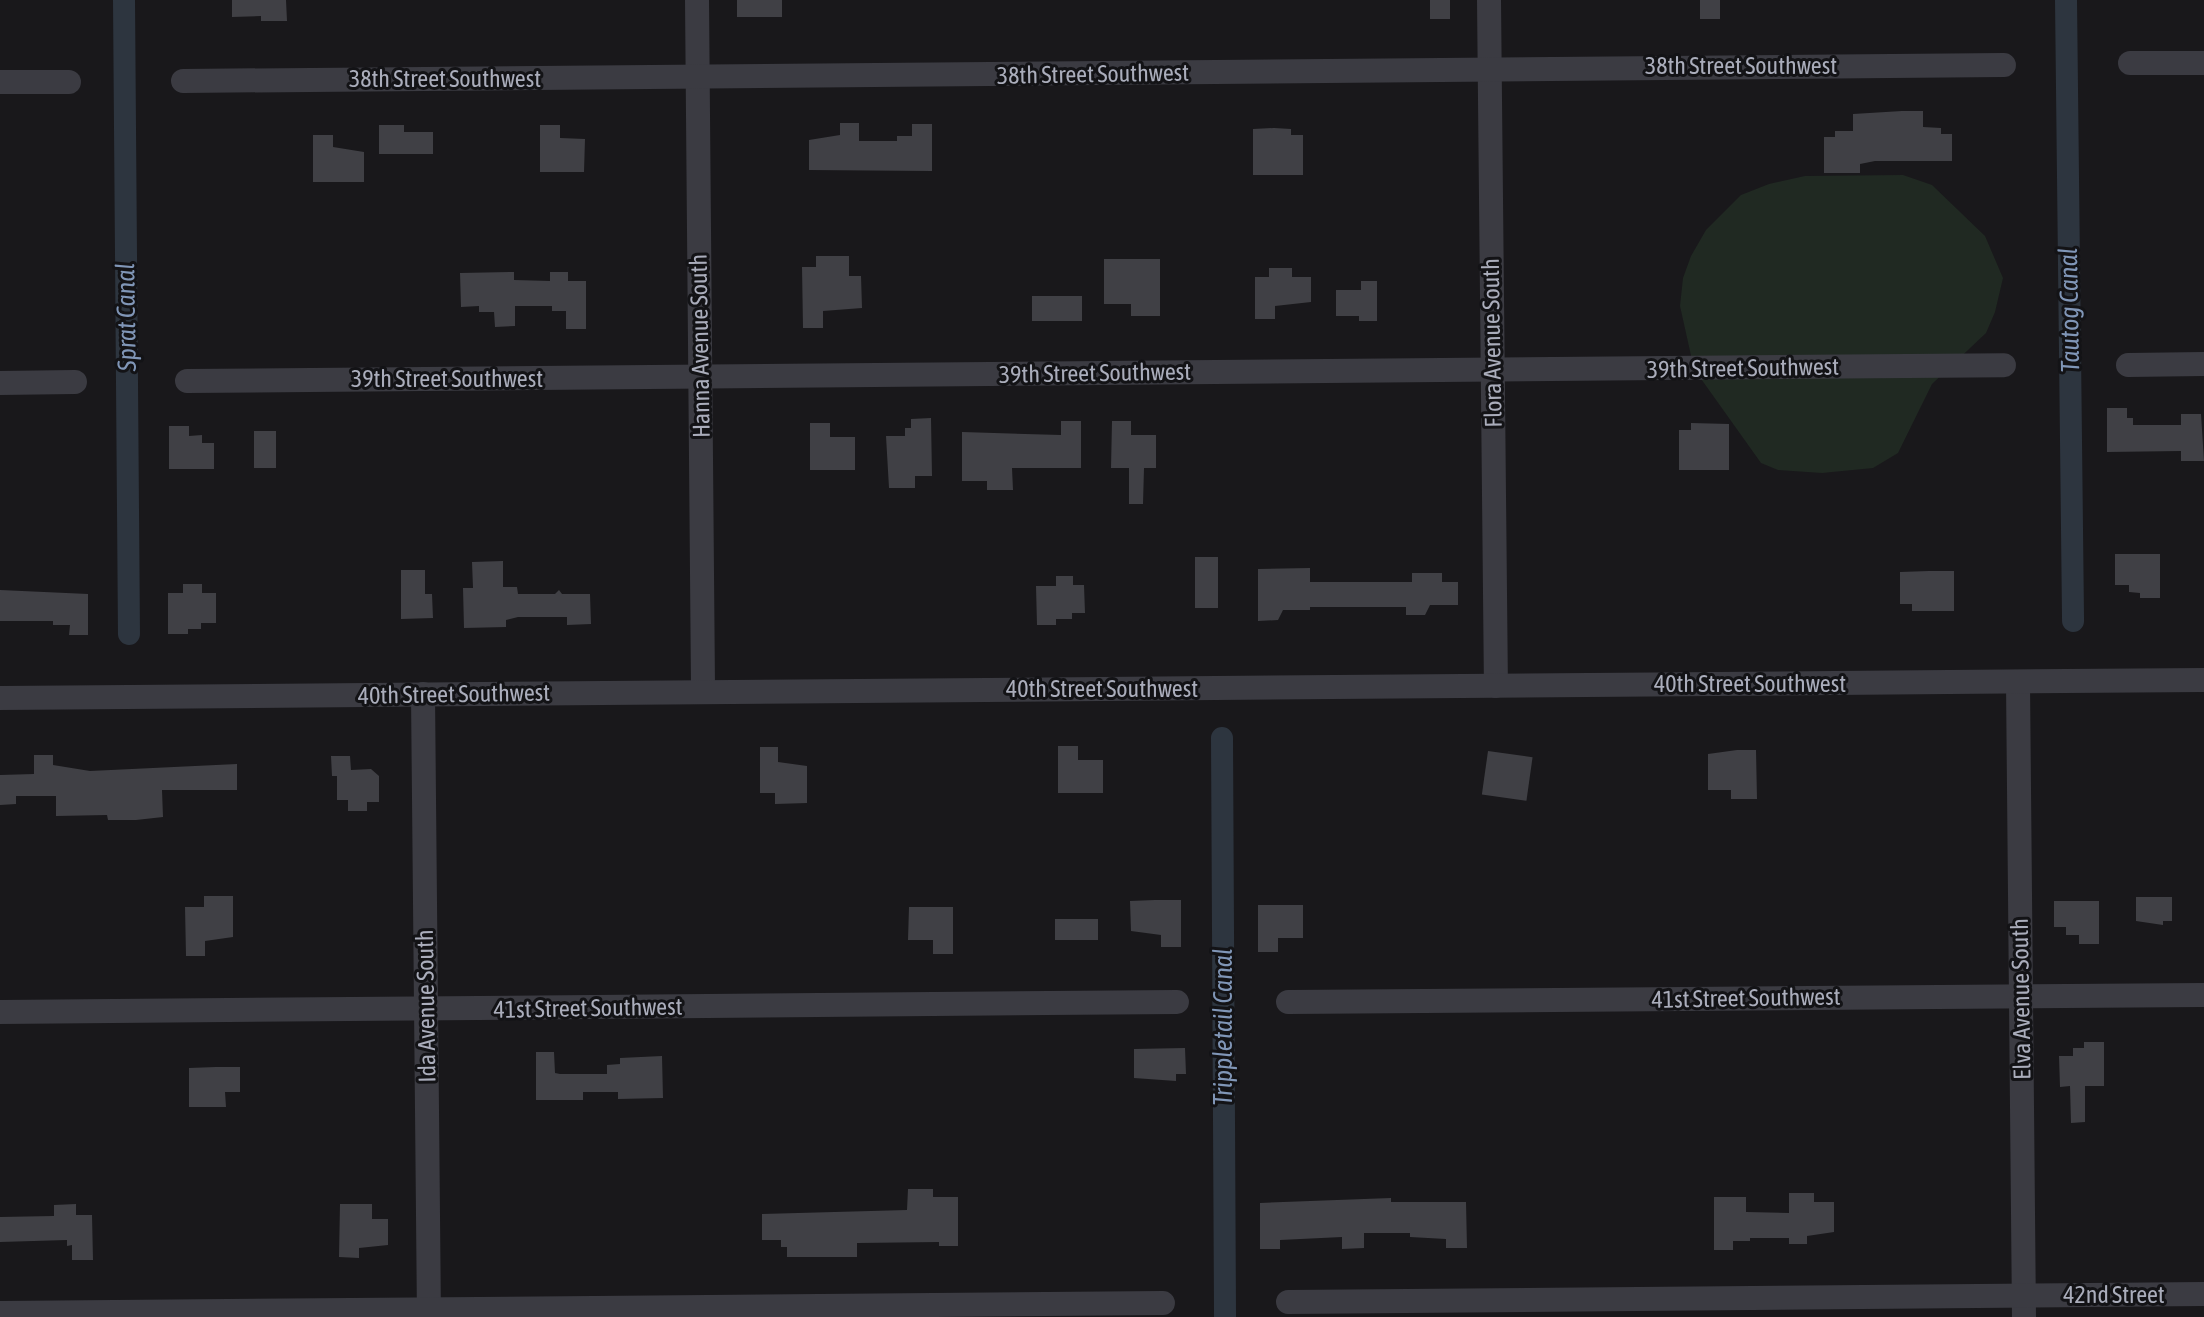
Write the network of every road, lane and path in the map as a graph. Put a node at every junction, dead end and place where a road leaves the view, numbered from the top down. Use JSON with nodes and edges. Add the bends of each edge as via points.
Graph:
{"nodes":[{"id":1,"x":697,"y":0,"type":"edge"},
{"id":2,"x":1489,"y":0,"type":"edge"},
{"id":3,"x":2130,"y":63,"type":"dead end"},
{"id":4,"x":2204,"y":63,"type":"edge"},
{"id":5,"x":2004,"y":65,"type":"dead end"},
{"id":6,"x":1490,"y":68,"type":"junction"},
{"id":7,"x":698,"y":78,"type":"junction"},
{"id":8,"x":183,"y":81,"type":"dead end"},
{"id":9,"x":0,"y":82,"type":"edge"},
{"id":10,"x":69,"y":82,"type":"dead end"},
{"id":11,"x":2204,"y":364,"type":"edge"},
{"id":12,"x":2004,"y":365,"type":"dead end"},
{"id":13,"x":2128,"y":365,"type":"dead end"},
{"id":14,"x":1493,"y":369,"type":"junction"},
{"id":15,"x":700,"y":377,"type":"junction"},
{"id":16,"x":187,"y":381,"type":"dead end"},
{"id":17,"x":75,"y":382,"type":"dead end"},
{"id":18,"x":0,"y":383,"type":"edge"},
{"id":19,"x":2204,"y":680,"type":"edge"},
{"id":20,"x":2018,"y":682,"type":"junction"},
{"id":21,"x":1496,"y":686,"type":"junction"},
{"id":22,"x":703,"y":691,"type":"junction"},
{"id":23,"x":423,"y":694,"type":"junction"},
{"id":24,"x":0,"y":698,"type":"edge"},
{"id":25,"x":2021,"y":995,"type":"junction"},
{"id":26,"x":2204,"y":995,"type":"edge"},
{"id":27,"x":1177,"y":1002,"type":"dead end"},
{"id":28,"x":1288,"y":1002,"type":"dead end"},
{"id":29,"x":426,"y":1009,"type":"junction"},
{"id":30,"x":0,"y":1012,"type":"edge"},
{"id":31,"x":2204,"y":1294,"type":"edge"},
{"id":32,"x":1288,"y":1302,"type":"dead end"},
{"id":33,"x":1163,"y":1303,"type":"dead end"},
{"id":34,"x":2024,"y":1306,"type":"edge"},
{"id":35,"x":0,"y":1313,"type":"edge"},
{"id":36,"x":429,"y":1313,"type":"edge"}],
"edges":[{"from":1,"to":7,"type":"street","name":"Hanna Avenue South"},
{"from":2,"to":6,"type":"street","name":"Flora Avenue South"},
{"from":3,"to":4,"type":"street"},
{"from":5,"to":6,"type":"street","name":"38th Street Southwest"},
{"from":6,"to":7,"type":"street","name":"38th Street Southwest"},
{"from":6,"to":14,"type":"street","name":"Flora Avenue South"},
{"from":7,"to":8,"type":"street","name":"38th Street Southwest"},
{"from":7,"to":15,"type":"street","name":"Hanna Avenue South"},
{"from":9,"to":10,"type":"street"},
{"from":11,"to":13,"type":"street"},
{"from":12,"to":14,"type":"street","name":"39th Street Southwest"},
{"from":14,"to":15,"type":"street","name":"39th Street Southwest"},
{"from":14,"to":21,"type":"street","name":"Flora Avenue South"},
{"from":15,"to":16,"type":"street","name":"39th Street Southwest"},
{"from":15,"to":22,"type":"street","name":"Hanna Avenue South"},
{"from":17,"to":18,"type":"street"},
{"from":19,"to":20,"type":"street","name":"40th Street Southwest"},
{"from":20,"to":21,"type":"street","name":"40th Street Southwest"},
{"from":20,"to":25,"type":"street","name":"Elva Avenue South"},
{"from":21,"to":22,"type":"street","name":"40th Street Southwest"},
{"from":22,"to":23,"type":"street","name":"40th Street Southwest"},
{"from":23,"to":24,"type":"street","name":"40th Street Southwest"},
{"from":23,"to":29,"type":"street","name":"Ida Avenue South"},
{"from":25,"to":26,"type":"street","name":"41st Street Southwest"},
{"from":25,"to":28,"type":"street","name":"41st Street Southwest"},
{"from":25,"to":34,"type":"street","name":"Elva Avenue South"},
{"from":27,"to":29,"type":"street","name":"41st Street Southwest"},
{"from":29,"to":30,"type":"street","name":"41st Street Southwest"},
{"from":29,"to":36,"type":"street","name":"Ida Avenue South"},
{"from":31,"to":34,"type":"street","name":"42nd Street"},
{"from":32,"to":34,"type":"street","name":"42nd Street"},
{"from":33,"to":36,"type":"street"},
{"from":35,"to":36,"type":"street"}]}
